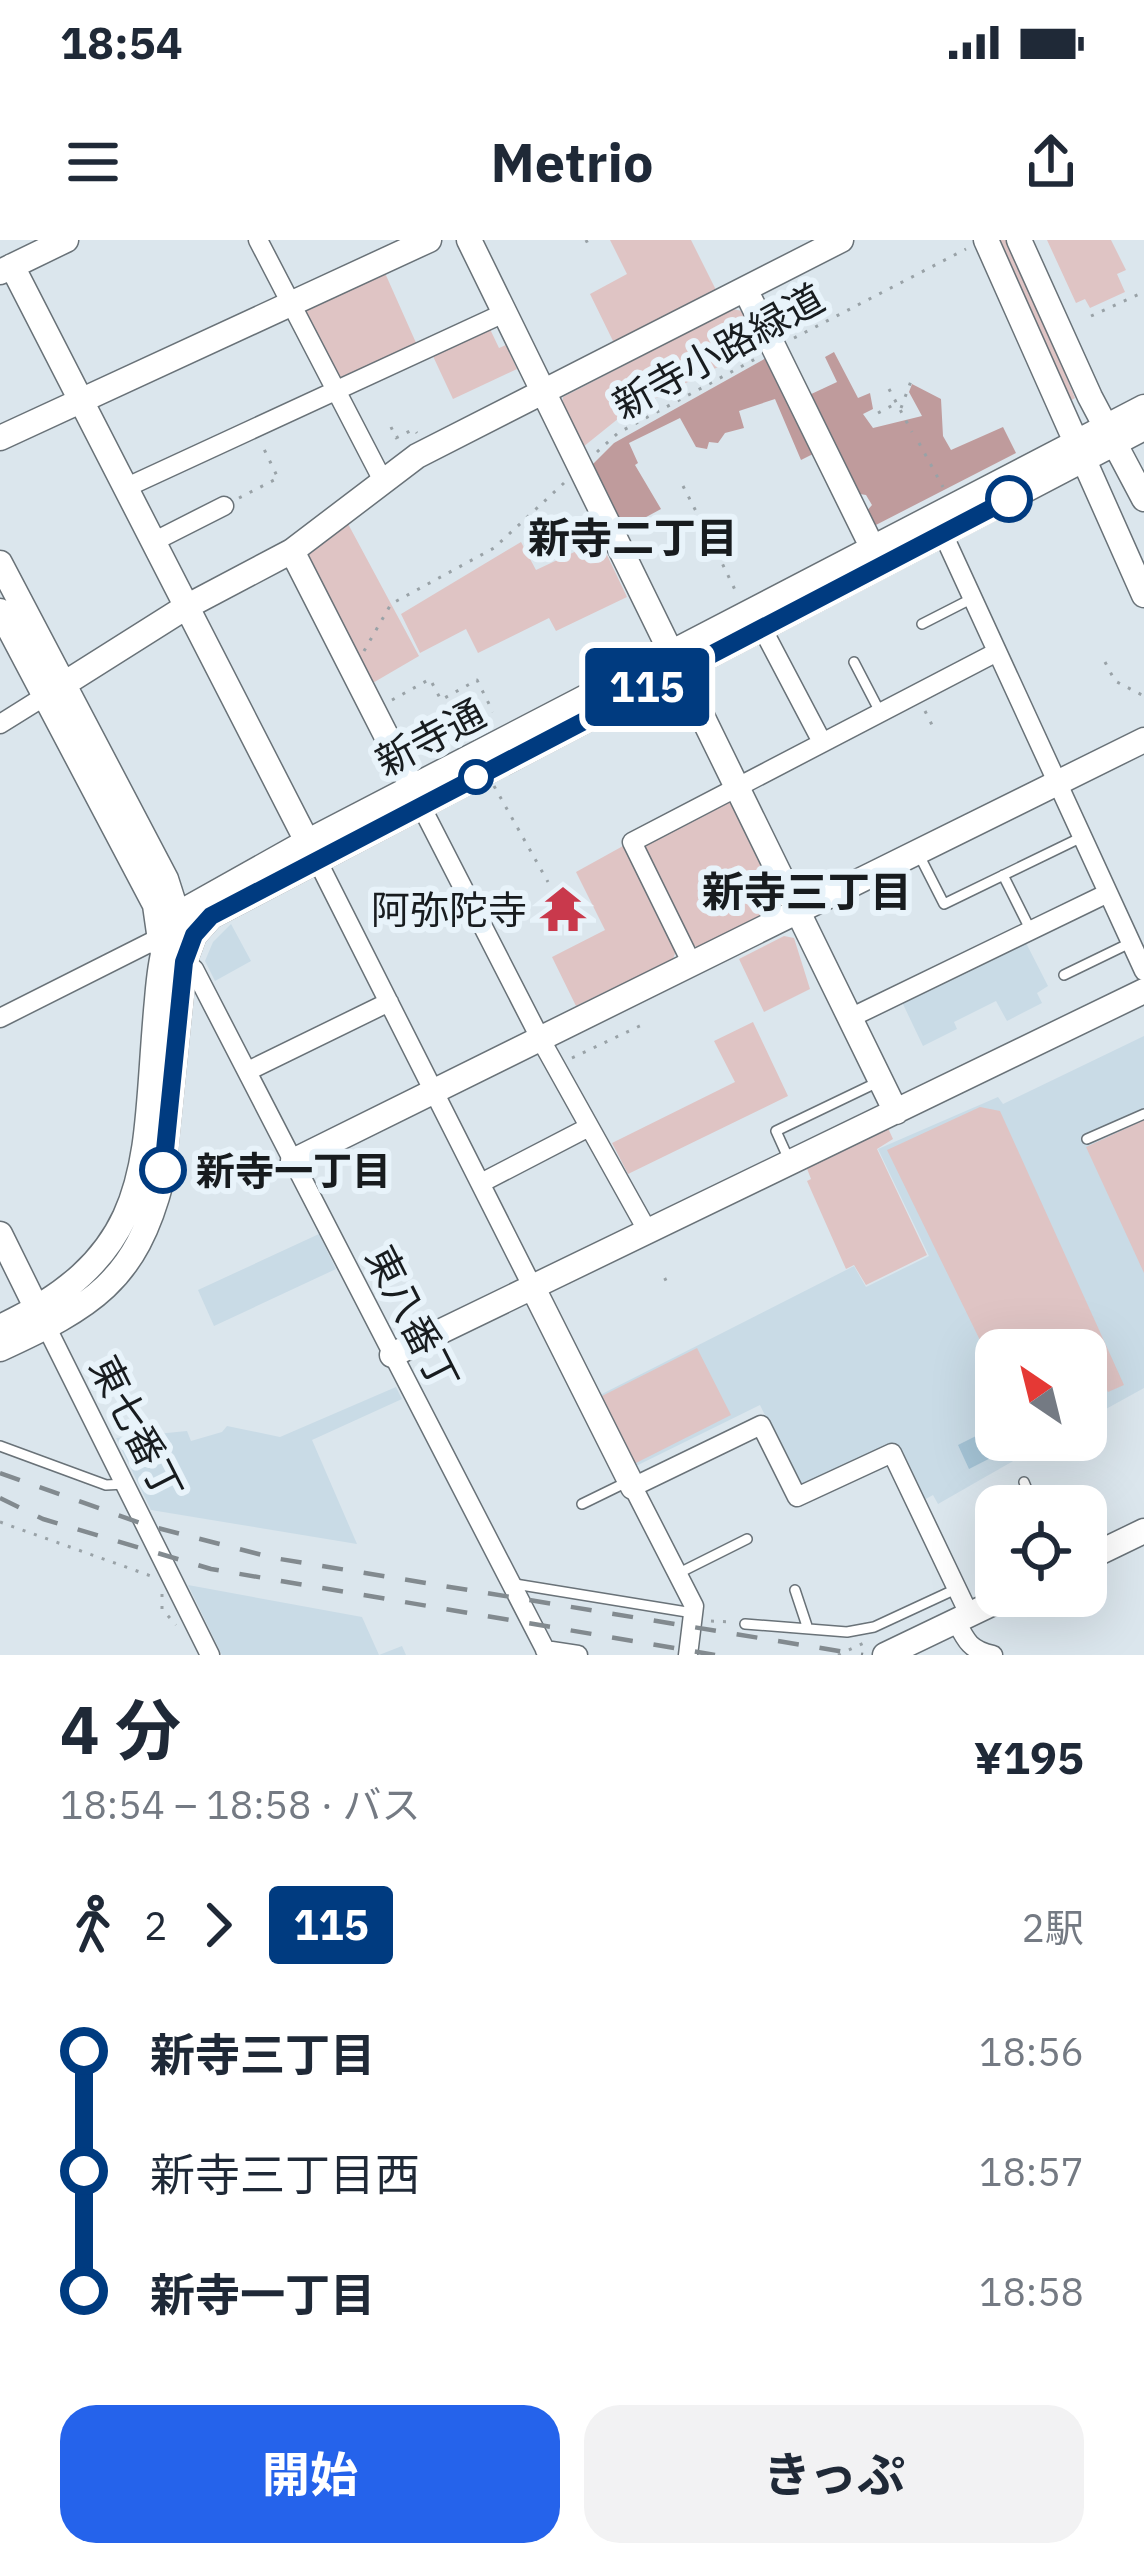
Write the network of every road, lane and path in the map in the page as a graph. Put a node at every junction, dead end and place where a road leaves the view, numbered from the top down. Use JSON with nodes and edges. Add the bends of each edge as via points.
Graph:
{"nodes":[{"id":1,"x":66,"y":240,"type":"edge"},
{"id":2,"x":258,"y":240,"type":"edge"},
{"id":3,"x":429,"y":240,"type":"edge"},
{"id":4,"x":469,"y":240,"type":"edge"},
{"id":5,"x":841,"y":240,"type":"edge"},
{"id":6,"x":1019,"y":240,"type":"edge"},
{"id":7,"x":977,"y":244,"type":"edge"},
{"id":8,"x":6,"y":269,"type":"edge"},
{"id":9,"x":745,"y":289,"type":"junction"},
{"id":10,"x":1144,"y":292,"type":"edge"},
{"id":11,"x":291,"y":304,"type":"junction"},
{"id":12,"x":504,"y":313,"type":"junction"},
{"id":13,"x":1090,"y":316,"type":"dead end"},
{"id":14,"x":774,"y":349,"type":"junction"},
{"id":15,"x":911,"y":381,"type":"dead end"},
{"id":16,"x":336,"y":389,"type":"junction"},
{"id":17,"x":889,"y":389,"type":"dead end"},
{"id":18,"x":543,"y":392,"type":"junction"},
{"id":19,"x":80,"y":401,"type":"junction"},
{"id":20,"x":896,"y":403,"type":"junction"},
{"id":21,"x":1144,"y":406,"type":"edge"},
{"id":22,"x":901,"y":410,"type":"junction"},
{"id":23,"x":878,"y":413,"type":"dead end"},
{"id":24,"x":391,"y":427,"type":"dead end"},
{"id":25,"x":253,"y":428,"type":"junction"},
{"id":26,"x":1144,"y":428,"type":"edge"},
{"id":27,"x":912,"y":432,"type":"dead end"},
{"id":28,"x":418,"y":435,"type":"dead end"},
{"id":29,"x":1112,"y":435,"type":"junction"},
{"id":30,"x":0,"y":438,"type":"edge"},
{"id":31,"x":919,"y":443,"type":"dead end"},
{"id":32,"x":1082,"y":450,"type":"junction"},
{"id":33,"x":580,"y":467,"type":"junction"},
{"id":34,"x":382,"y":479,"type":"junction"},
{"id":35,"x":683,"y":486,"type":"dead end"},
{"id":36,"x":125,"y":488,"type":"junction"},
{"id":37,"x":1144,"y":499,"type":"edge"},
{"id":38,"x":224,"y":506,"type":"joint"},
{"id":39,"x":941,"y":514,"type":"junction"},
{"id":40,"x":700,"y":519,"type":"dead end"},
{"id":41,"x":706,"y":532,"type":"dead end"},
{"id":42,"x":153,"y":542,"type":"junction"},
{"id":43,"x":292,"y":551,"type":"junction"},
{"id":44,"x":877,"y":557,"type":"junction"},
{"id":45,"x":0,"y":563,"type":"edge"},
{"id":46,"x":1144,"y":595,"type":"edge"},
{"id":47,"x":971,"y":599,"type":"junction"},
{"id":48,"x":740,"y":601,"type":"dead end"},
{"id":49,"x":186,"y":607,"type":"junction"},
{"id":50,"x":0,"y":611,"type":"edge"},
{"id":51,"x":922,"y":624,"type":"dead end"},
{"id":52,"x":762,"y":628,"type":"junction"},
{"id":53,"x":995,"y":652,"type":"junction"},
{"id":54,"x":350,"y":661,"type":"junction"},
{"id":55,"x":675,"y":662,"type":"junction"},
{"id":56,"x":854,"y":662,"type":"dead end"},
{"id":57,"x":1106,"y":662,"type":"dead end"},
{"id":58,"x":54,"y":690,"type":"junction"},
{"id":59,"x":1144,"y":696,"type":"edge"},
{"id":60,"x":392,"y":700,"type":"dead end"},
{"id":61,"x":924,"y":710,"type":"dead end"},
{"id":62,"x":493,"y":712,"type":"dead end"},
{"id":63,"x":880,"y":712,"type":"junction"},
{"id":64,"x":0,"y":724,"type":"edge"},
{"id":65,"x":934,"y":729,"type":"dead end"},
{"id":66,"x":1144,"y":740,"type":"edge"},
{"id":67,"x":822,"y":742,"type":"junction"},
{"id":68,"x":1058,"y":783,"type":"junction"},
{"id":69,"x":494,"y":785,"type":"dead end"},
{"id":70,"x":737,"y":787,"type":"junction"},
{"id":71,"x":418,"y":796,"type":"junction"},
{"id":72,"x":1082,"y":837,"type":"junction"},
{"id":73,"x":312,"y":851,"type":"junction"},
{"id":74,"x":918,"y":852,"type":"junction"},
{"id":75,"x":1003,"y":875,"type":"junction"},
{"id":76,"x":166,"y":879,"type":"junction"},
{"id":77,"x":548,"y":882,"type":"dead end"},
{"id":78,"x":1108,"y":893,"type":"junction"},
{"id":79,"x":212,"y":904,"type":"junction"},
{"id":80,"x":798,"y":912,"type":"junction"},
{"id":81,"x":1030,"y":930,"type":"junction"},
{"id":82,"x":173,"y":939,"type":"junction"},
{"id":83,"x":1130,"y":943,"type":"junction"},
{"id":84,"x":692,"y":964,"type":"junction"},
{"id":85,"x":1144,"y":971,"type":"edge"},
{"id":86,"x":1064,"y":975,"type":"dead end"},
{"id":87,"x":1144,"y":991,"type":"edge"},
{"id":88,"x":388,"y":1002,"type":"junction"},
{"id":89,"x":179,"y":1006,"type":"junction"},
{"id":90,"x":217,"y":1012,"type":"junction"},
{"id":91,"x":0,"y":1018,"type":"edge"},
{"id":92,"x":850,"y":1018,"type":"junction"},
{"id":93,"x":644,"y":1024,"type":"dead end"},
{"id":94,"x":541,"y":1040,"type":"junction"},
{"id":95,"x":571,"y":1059,"type":"dead end"},
{"id":96,"x":248,"y":1071,"type":"junction"},
{"id":97,"x":881,"y":1081,"type":"junction"},
{"id":98,"x":433,"y":1091,"type":"junction"},
{"id":99,"x":896,"y":1112,"type":"junction"},
{"id":100,"x":1144,"y":1114,"type":"edge"},
{"id":101,"x":589,"y":1127,"type":"junction"},
{"id":102,"x":1087,"y":1139,"type":"dead end"},
{"id":103,"x":293,"y":1161,"type":"junction"},
{"id":104,"x":790,"y":1162,"type":"junction"},
{"id":105,"x":481,"y":1183,"type":"junction"},
{"id":106,"x":646,"y":1230,"type":"junction"},
{"id":107,"x":0,"y":1234,"type":"edge"},
{"id":108,"x":532,"y":1286,"type":"junction"},
{"id":109,"x":42,"y":1318,"type":"junction"},
{"id":110,"x":0,"y":1327,"type":"edge"},
{"id":111,"x":0,"y":1349,"type":"edge"},
{"id":112,"x":392,"y":1355,"type":"junction"},
{"id":113,"x":0,"y":1446,"type":"edge"},
{"id":114,"x":1024,"y":1482,"type":"dead end"},
{"id":115,"x":124,"y":1484,"type":"junction"},
{"id":116,"x":632,"y":1484,"type":"junction"},
{"id":117,"x":1025,"y":1485,"type":"edge"},
{"id":118,"x":582,"y":1504,"type":"dead end"},
{"id":119,"x":0,"y":1522,"type":"edge"},
{"id":120,"x":1144,"y":1531,"type":"edge"},
{"id":121,"x":747,"y":1539,"type":"dead end"},
{"id":122,"x":1107,"y":1549,"type":"edge"},
{"id":123,"x":677,"y":1574,"type":"junction"},
{"id":124,"x":173,"y":1582,"type":"junction"},
{"id":125,"x":509,"y":1583,"type":"junction"},
{"id":126,"x":956,"y":1589,"type":"junction"},
{"id":127,"x":795,"y":1590,"type":"dead end"},
{"id":128,"x":975,"y":1611,"type":"edge"},
{"id":129,"x":693,"y":1615,"type":"junction"},
{"id":130,"x":963,"y":1617,"type":"junction"},
{"id":131,"x":746,"y":1624,"type":"joint"},
{"id":132,"x":808,"y":1629,"type":"junction"},
{"id":133,"x":880,"y":1650,"type":"edge"},
{"id":134,"x":546,"y":1653,"type":"edge"},
{"id":135,"x":210,"y":1655,"type":"edge"},
{"id":136,"x":578,"y":1655,"type":"edge"},
{"id":137,"x":688,"y":1655,"type":"edge"},
{"id":138,"x":838,"y":1655,"type":"edge"},
{"id":139,"x":993,"y":1655,"type":"edge"}],
"edges":[{"from":1,"to":8,"type":"street"},
{"from":2,"to":11,"type":"street"},
{"from":3,"to":11,"type":"street"},
{"from":4,"to":12,"type":"street"},
{"from":5,"to":9,"type":"street"},
{"from":6,"to":29,"type":"street"},
{"from":7,"to":14,"type":"path","name":"新寺小路緑道"},
{"from":7,"to":32,"type":"street"},
{"from":8,"to":19,"type":"street"},
{"from":9,"to":14,"type":"street"},
{"from":9,"to":18,"type":"street"},
{"from":10,"to":13,"type":"path"},
{"from":11,"to":16,"type":"street"},
{"from":11,"to":19,"type":"street"},
{"from":12,"to":16,"type":"street"},
{"from":12,"to":18,"type":"street"},
{"from":14,"to":33,"type":"path","name":"新寺小路緑道","via":[[618,433]]},
{"from":14,"to":44,"type":"street"},
{"from":15,"to":22,"type":"path"},
{"from":16,"to":25,"type":"street"},
{"from":16,"to":34,"type":"street"},
{"from":17,"to":20,"type":"path"},
{"from":18,"to":33,"type":"street"},
{"from":18,"to":34,"type":"street"},
{"from":19,"to":30,"type":"street"},
{"from":19,"to":36,"type":"street"},
{"from":20,"to":22,"type":"path"},
{"from":20,"to":23,"type":"path"},
{"from":21,"to":29,"type":"street","name":"新寺通"},
{"from":22,"to":27,"type":"path"},
{"from":24,"to":28,"type":"path","via":[[396,437],[415,429]]},
{"from":25,"to":36,"type":"street"},
{"from":25,"to":38,"type":"path","via":[[278,478]]},
{"from":26,"to":29,"type":"street","name":"新寺通"},
{"from":29,"to":32,"type":"street","name":"新寺通"},
{"from":29,"to":37,"type":"street"},
{"from":31,"to":39,"type":"path"},
{"from":32,"to":39,"type":"street","name":"新寺通"},
{"from":32,"to":46,"type":"street"},
{"from":33,"to":54,"type":"path","name":"新寺小路緑道","via":[[494,548],[391,604],[364,653]]},
{"from":33,"to":55,"type":"street"},
{"from":34,"to":43,"type":"street"},
{"from":35,"to":40,"type":"path"},
{"from":36,"to":42,"type":"street"},
{"from":38,"to":42,"type":"street"},
{"from":39,"to":44,"type":"street","name":"新寺通"},
{"from":39,"to":47,"type":"street"},
{"from":41,"to":48,"type":"path"},
{"from":42,"to":49,"type":"street"},
{"from":43,"to":49,"type":"street"},
{"from":43,"to":54,"type":"street"},
{"from":44,"to":52,"type":"street","name":"新寺通"},
{"from":44,"to":55,"type":"street","name":"新寺通"},
{"from":45,"to":58,"type":"street","name":"東八番丁"},
{"from":47,"to":51,"type":"lane"},
{"from":47,"to":53,"type":"street"},
{"from":49,"to":58,"type":"street"},
{"from":49,"to":73,"type":"street"},
{"from":50,"to":58,"type":"street","name":"東八番丁"},
{"from":52,"to":55,"type":"street","name":"新寺通"},
{"from":52,"to":67,"type":"street"},
{"from":53,"to":63,"type":"street"},
{"from":53,"to":68,"type":"street"},
{"from":54,"to":71,"type":"street"},
{"from":55,"to":70,"type":"street"},
{"from":55,"to":71,"type":"street","name":"新寺通"},
{"from":56,"to":63,"type":"lane"},
{"from":57,"to":59,"type":"path","via":[[1115,681]]},
{"from":58,"to":64,"type":"street"},
{"from":58,"to":76,"type":"street","name":"東八番丁"},
{"from":58,"to":82,"type":"street","name":"東八番丁"},
{"from":60,"to":62,"type":"path","via":[[430,680],[441,700],[477,680]]},
{"from":61,"to":65,"type":"path"},
{"from":63,"to":67,"type":"street"},
{"from":66,"to":68,"type":"street"},
{"from":67,"to":70,"type":"street"},
{"from":68,"to":72,"type":"street"},
{"from":68,"to":74,"type":"street"},
{"from":69,"to":77,"type":"path"},
{"from":70,"to":80,"type":"street"},
{"from":70,"to":84,"type":"street","via":[[632,842]]},
{"from":71,"to":73,"type":"street","name":"新寺通"},
{"from":71,"to":94,"type":"street"},
{"from":72,"to":75,"type":"lane"},
{"from":72,"to":78,"type":"street"},
{"from":73,"to":79,"type":"street","name":"新寺通"},
{"from":73,"to":88,"type":"street"},
{"from":74,"to":75,"type":"lane","via":[[944,904]]},
{"from":74,"to":80,"type":"street"},
{"from":75,"to":81,"type":"lane"},
{"from":76,"to":79,"type":"street"},
{"from":76,"to":82,"type":"street","name":"東八番丁"},
{"from":78,"to":81,"type":"street"},
{"from":78,"to":83,"type":"street"},
{"from":79,"to":82,"type":"street","name":"新寺通"},
{"from":79,"to":82,"type":"street","via":[[194,935]]},
{"from":80,"to":84,"type":"street"},
{"from":80,"to":92,"type":"street"},
{"from":81,"to":92,"type":"street"},
{"from":82,"to":89,"type":"street"},
{"from":82,"to":90,"type":"street","name":"東八番丁"},
{"from":82,"to":91,"type":"street"},
{"from":82,"to":109,"type":"street","via":[[133,1200],[104,1254]]},
{"from":83,"to":85,"type":"street"},
{"from":83,"to":86,"type":"lane"},
{"from":84,"to":94,"type":"street"},
{"from":87,"to":99,"type":"street"},
{"from":88,"to":96,"type":"street"},
{"from":88,"to":98,"type":"street"},
{"from":89,"to":90,"type":"street"},
{"from":89,"to":109,"type":"street","via":[[154,1213],[107,1288]]},
{"from":90,"to":96,"type":"street","name":"東八番丁"},
{"from":92,"to":97,"type":"street"},
{"from":93,"to":95,"type":"path"},
{"from":94,"to":98,"type":"street"},
{"from":94,"to":101,"type":"street"},
{"from":96,"to":103,"type":"street","name":"東八番丁"},
{"from":97,"to":99,"type":"street"},
{"from":97,"to":104,"type":"lane","via":[[776,1131]]},
{"from":98,"to":103,"type":"street"},
{"from":98,"to":105,"type":"street"},
{"from":99,"to":104,"type":"street"},
{"from":100,"to":102,"type":"lane"},
{"from":101,"to":105,"type":"street"},
{"from":101,"to":106,"type":"street"},
{"from":103,"to":112,"type":"street","name":"東八番丁"},
{"from":104,"to":106,"type":"street"},
{"from":105,"to":108,"type":"street"},
{"from":106,"to":108,"type":"street"},
{"from":107,"to":109,"type":"street","name":"東七番丁"},
{"from":108,"to":112,"type":"street"},
{"from":108,"to":116,"type":"street"},
{"from":109,"to":110,"type":"street"},
{"from":109,"to":111,"type":"street"},
{"from":109,"to":115,"type":"street","name":"東七番丁"},
{"from":112,"to":125,"type":"street","name":"東八番丁"},
{"from":113,"to":115,"type":"lane","via":[[106,1485]]},
{"from":114,"to":117,"type":"lane"},
{"from":115,"to":124,"type":"street","name":"東七番丁"},
{"from":116,"to":118,"type":"lane"},
{"from":116,"to":123,"type":"street"},
{"from":116,"to":126,"type":"street","via":[[761,1425],[797,1497],[889,1446]]},
{"from":119,"to":124,"type":"path"},
{"from":120,"to":122,"type":"street"},
{"from":121,"to":123,"type":"lane"},
{"from":123,"to":129,"type":"street"},
{"from":124,"to":135,"type":"street","name":"東七番丁"},
{"from":125,"to":129,"type":"lane"},
{"from":125,"to":134,"type":"street","name":"東八番丁"},
{"from":126,"to":130,"type":"street"},
{"from":126,"to":132,"type":"lane","via":[[874,1627]]},
{"from":127,"to":132,"type":"lane"},
{"from":128,"to":130,"type":"street"},
{"from":129,"to":131,"type":"path"},
{"from":129,"to":137,"type":"street"},
{"from":130,"to":133,"type":"street"},
{"from":130,"to":139,"type":"street","via":[[967,1645]]},
{"from":131,"to":132,"type":"lane"},
{"from":133,"to":138,"type":"path","bridge":true},
{"from":134,"to":136,"type":"street"}]}
